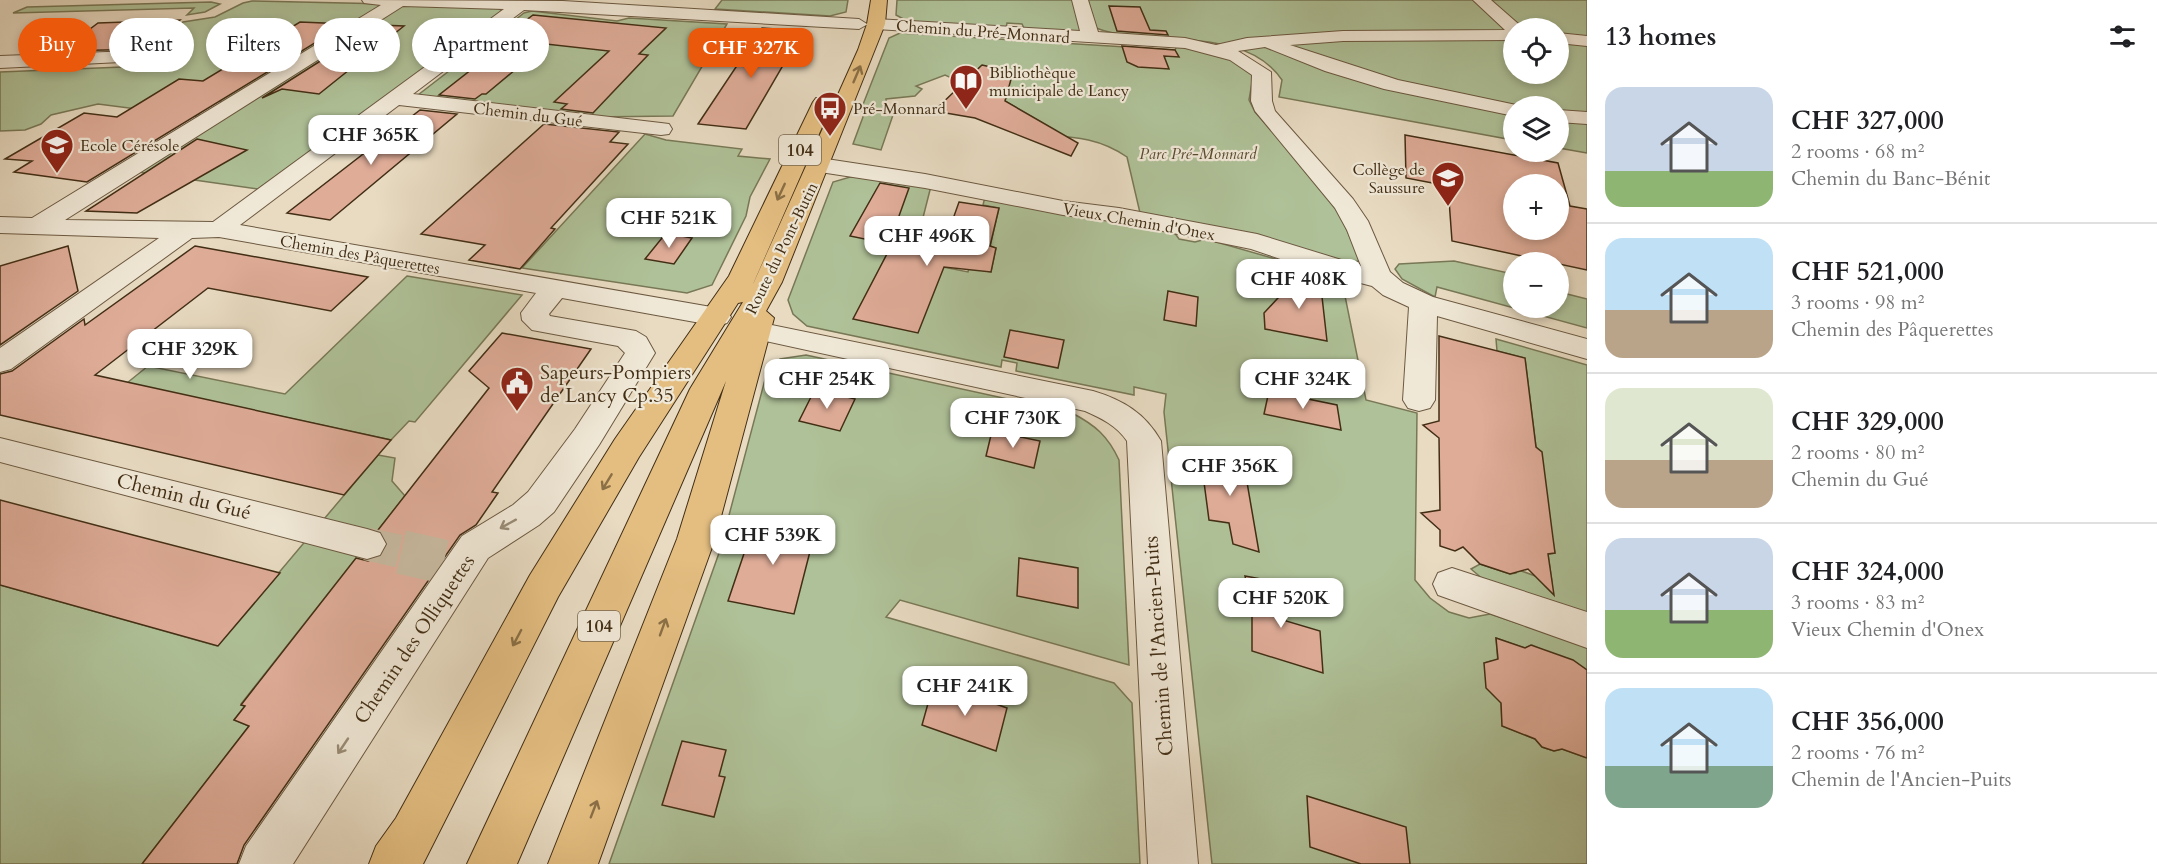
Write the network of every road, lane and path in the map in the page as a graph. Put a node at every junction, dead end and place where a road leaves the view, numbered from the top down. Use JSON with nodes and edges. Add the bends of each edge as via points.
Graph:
{"nodes":[{"id":1,"x":370,"y":0,"type":"edge"},
{"id":2,"x":864,"y":0,"type":"edge"},
{"id":3,"x":879,"y":0,"type":"edge"},
{"id":4,"x":1080,"y":0,"type":"edge"},
{"id":5,"x":1481,"y":0,"type":"edge"},
{"id":6,"x":400,"y":1,"type":"edge"},
{"id":7,"x":565,"y":3,"type":"edge"},
{"id":8,"x":520,"y":5,"type":"junction"},
{"id":9,"x":1503,"y":19,"type":"edge"},
{"id":10,"x":867,"y":24,"type":"junction"},
{"id":11,"x":1503,"y":35,"type":"edge"},
{"id":12,"x":1091,"y":38,"type":"junction"},
{"id":13,"x":1569,"y":39,"type":"edge"},
{"id":14,"x":1587,"y":41,"type":"edge"},
{"id":15,"x":1266,"y":42,"type":"junction"},
{"id":16,"x":1218,"y":50,"type":"junction"},
{"id":17,"x":109,"y":58,"type":"edge"},
{"id":18,"x":0,"y":62,"type":"edge"},
{"id":19,"x":394,"y":98,"type":"junction"},
{"id":20,"x":1503,"y":108,"type":"edge"},
{"id":21,"x":1569,"y":117,"type":"edge"},
{"id":22,"x":1587,"y":118,"type":"edge"},
{"id":23,"x":661,"y":129,"type":"dead end"},
{"id":24,"x":820,"y":165,"type":"junction"},
{"id":25,"x":0,"y":225,"type":"edge"},
{"id":26,"x":47,"y":226,"type":"junction"},
{"id":27,"x":219,"y":229,"type":"junction"},
{"id":28,"x":186,"y":231,"type":"junction"},
{"id":29,"x":0,"y":248,"type":"edge"},
{"id":30,"x":755,"y":279,"type":"junction"},
{"id":31,"x":1382,"y":280,"type":"junction"},
{"id":32,"x":556,"y":287,"type":"junction"},
{"id":33,"x":1423,"y":303,"type":"junction"},
{"id":34,"x":717,"y":317,"type":"junction"},
{"id":35,"x":757,"y":331,"type":"junction"},
{"id":36,"x":1587,"y":349,"type":"edge"},
{"id":37,"x":0,"y":362,"type":"edge"},
{"id":38,"x":1419,"y":400,"type":"dead end"},
{"id":39,"x":586,"y":437,"type":"junction"},
{"id":40,"x":627,"y":448,"type":"junction"},
{"id":41,"x":0,"y":450,"type":"edge"},
{"id":42,"x":367,"y":544,"type":"tunnel mouth"},
{"id":43,"x":1452,"y":584,"type":"dead end"},
{"id":44,"x":1587,"y":630,"type":"edge"},
{"id":45,"x":404,"y":854,"type":"edge"},
{"id":46,"x":574,"y":862,"type":"edge"},
{"id":47,"x":264,"y":864,"type":"edge"},
{"id":48,"x":492,"y":864,"type":"edge"},
{"id":49,"x":1173,"y":864,"type":"edge"}],
"edges":[{"from":1,"to":6,"type":"street","name":"Chemin du Pré-Monnard"},
{"from":2,"to":10,"type":"main road","name":"Route du Pont-Butin","number":"104"},
{"from":3,"to":10,"type":"main road","name":"Route du Pont-Butin","number":"104"},
{"from":4,"to":12,"type":"street","name":"Chemin du Pré-Monnard"},
{"from":5,"to":9,"type":"street"},
{"from":6,"to":8,"type":"street","name":"Chemin du Pré-Monnard"},
{"from":6,"to":26,"type":"street"},
{"from":7,"to":8,"type":"street","name":"Chemin du Pré-Monnard"},
{"from":7,"to":10,"type":"street","name":"Chemin du Pré-Monnard"},
{"from":8,"to":19,"type":"street"},
{"from":10,"to":12,"type":"street","name":"Chemin du Pré-Monnard"},
{"from":24,"to":10,"type":"main road","name":"Route du Pont-Butin","number":"104","one_way":true},
{"from":10,"to":30,"type":"main road","name":"Route du Pont-Butin","number":"104","one_way":true},
{"from":11,"to":15,"type":"street","via":[[1391,34]]},
{"from":12,"to":16,"type":"street","name":"Chemin du Pré-Monnard","via":[[1185,43]]},
{"from":13,"to":14,"type":"street"},
{"from":15,"to":16,"type":"street"},
{"from":15,"to":20,"type":"street","via":[[1388,85]]},
{"from":16,"to":31,"type":"street","name":"Chemin du Pré-Monnard","via":[[1238,56],[1261,72],[1260,98],[1265,112],[1350,212]]},
{"from":17,"to":18,"type":"street"},
{"from":19,"to":23,"type":"street","name":"Chemin du Gué"},
{"from":19,"to":27,"type":"street"},
{"from":21,"to":22,"type":"street"},
{"from":24,"to":30,"type":"main road","name":"Route du Pont-Butin","number":"104"},
{"from":24,"to":31,"type":"street","name":"Vieux Chemin d'Onex","via":[[1257,242]]},
{"from":25,"to":26,"type":"street","name":"Chemin des Pâquerettes"},
{"from":26,"to":28,"type":"street","name":"Chemin des Pâquerettes"},
{"from":26,"to":29,"type":"street","via":[[40,236]]},
{"from":27,"to":28,"type":"street","name":"Chemin des Pâquerettes"},
{"from":27,"to":32,"type":"street","name":"Chemin des Pâquerettes"},
{"from":28,"to":37,"type":"street"},
{"from":30,"to":34,"type":"main road"},
{"from":30,"to":35,"type":"main road"},
{"from":30,"to":48,"type":"main road","name":"Route du Pont-Butin","number":"104"},
{"from":31,"to":33,"type":"street","name":"Vieux Chemin d'Onex"},
{"from":32,"to":34,"type":"street","name":"Chemin des Pâquerettes"},
{"from":32,"to":39,"type":"street","name":"Chemin des Olliquettes","via":[[535,314],[536,320],[626,338],[636,344],[640,353]]},
{"from":33,"to":36,"type":"street","name":"Vieux Chemin d'Onex"},
{"from":33,"to":38,"type":"street"},
{"from":34,"to":40,"type":"main road"},
{"from":46,"to":35,"type":"main road","one_way":true,"via":[[696,539]]},
{"from":35,"to":49,"type":"street","name":"Chemin de l'Ancien-Puits","via":[[1093,402],[1112,410],[1140,432],[1144,441]]},
{"from":39,"to":40,"type":"street"},
{"from":39,"to":47,"type":"street","name":"Chemin des Olliquettes","one_way":true,"via":[[532,511],[496,531],[456,564]]},
{"from":40,"to":45,"type":"main road","one_way":true,"via":[[544,586]]},
{"from":41,"to":42,"type":"street","name":"Chemin du Gué"},
{"from":43,"to":44,"type":"street"}]}
